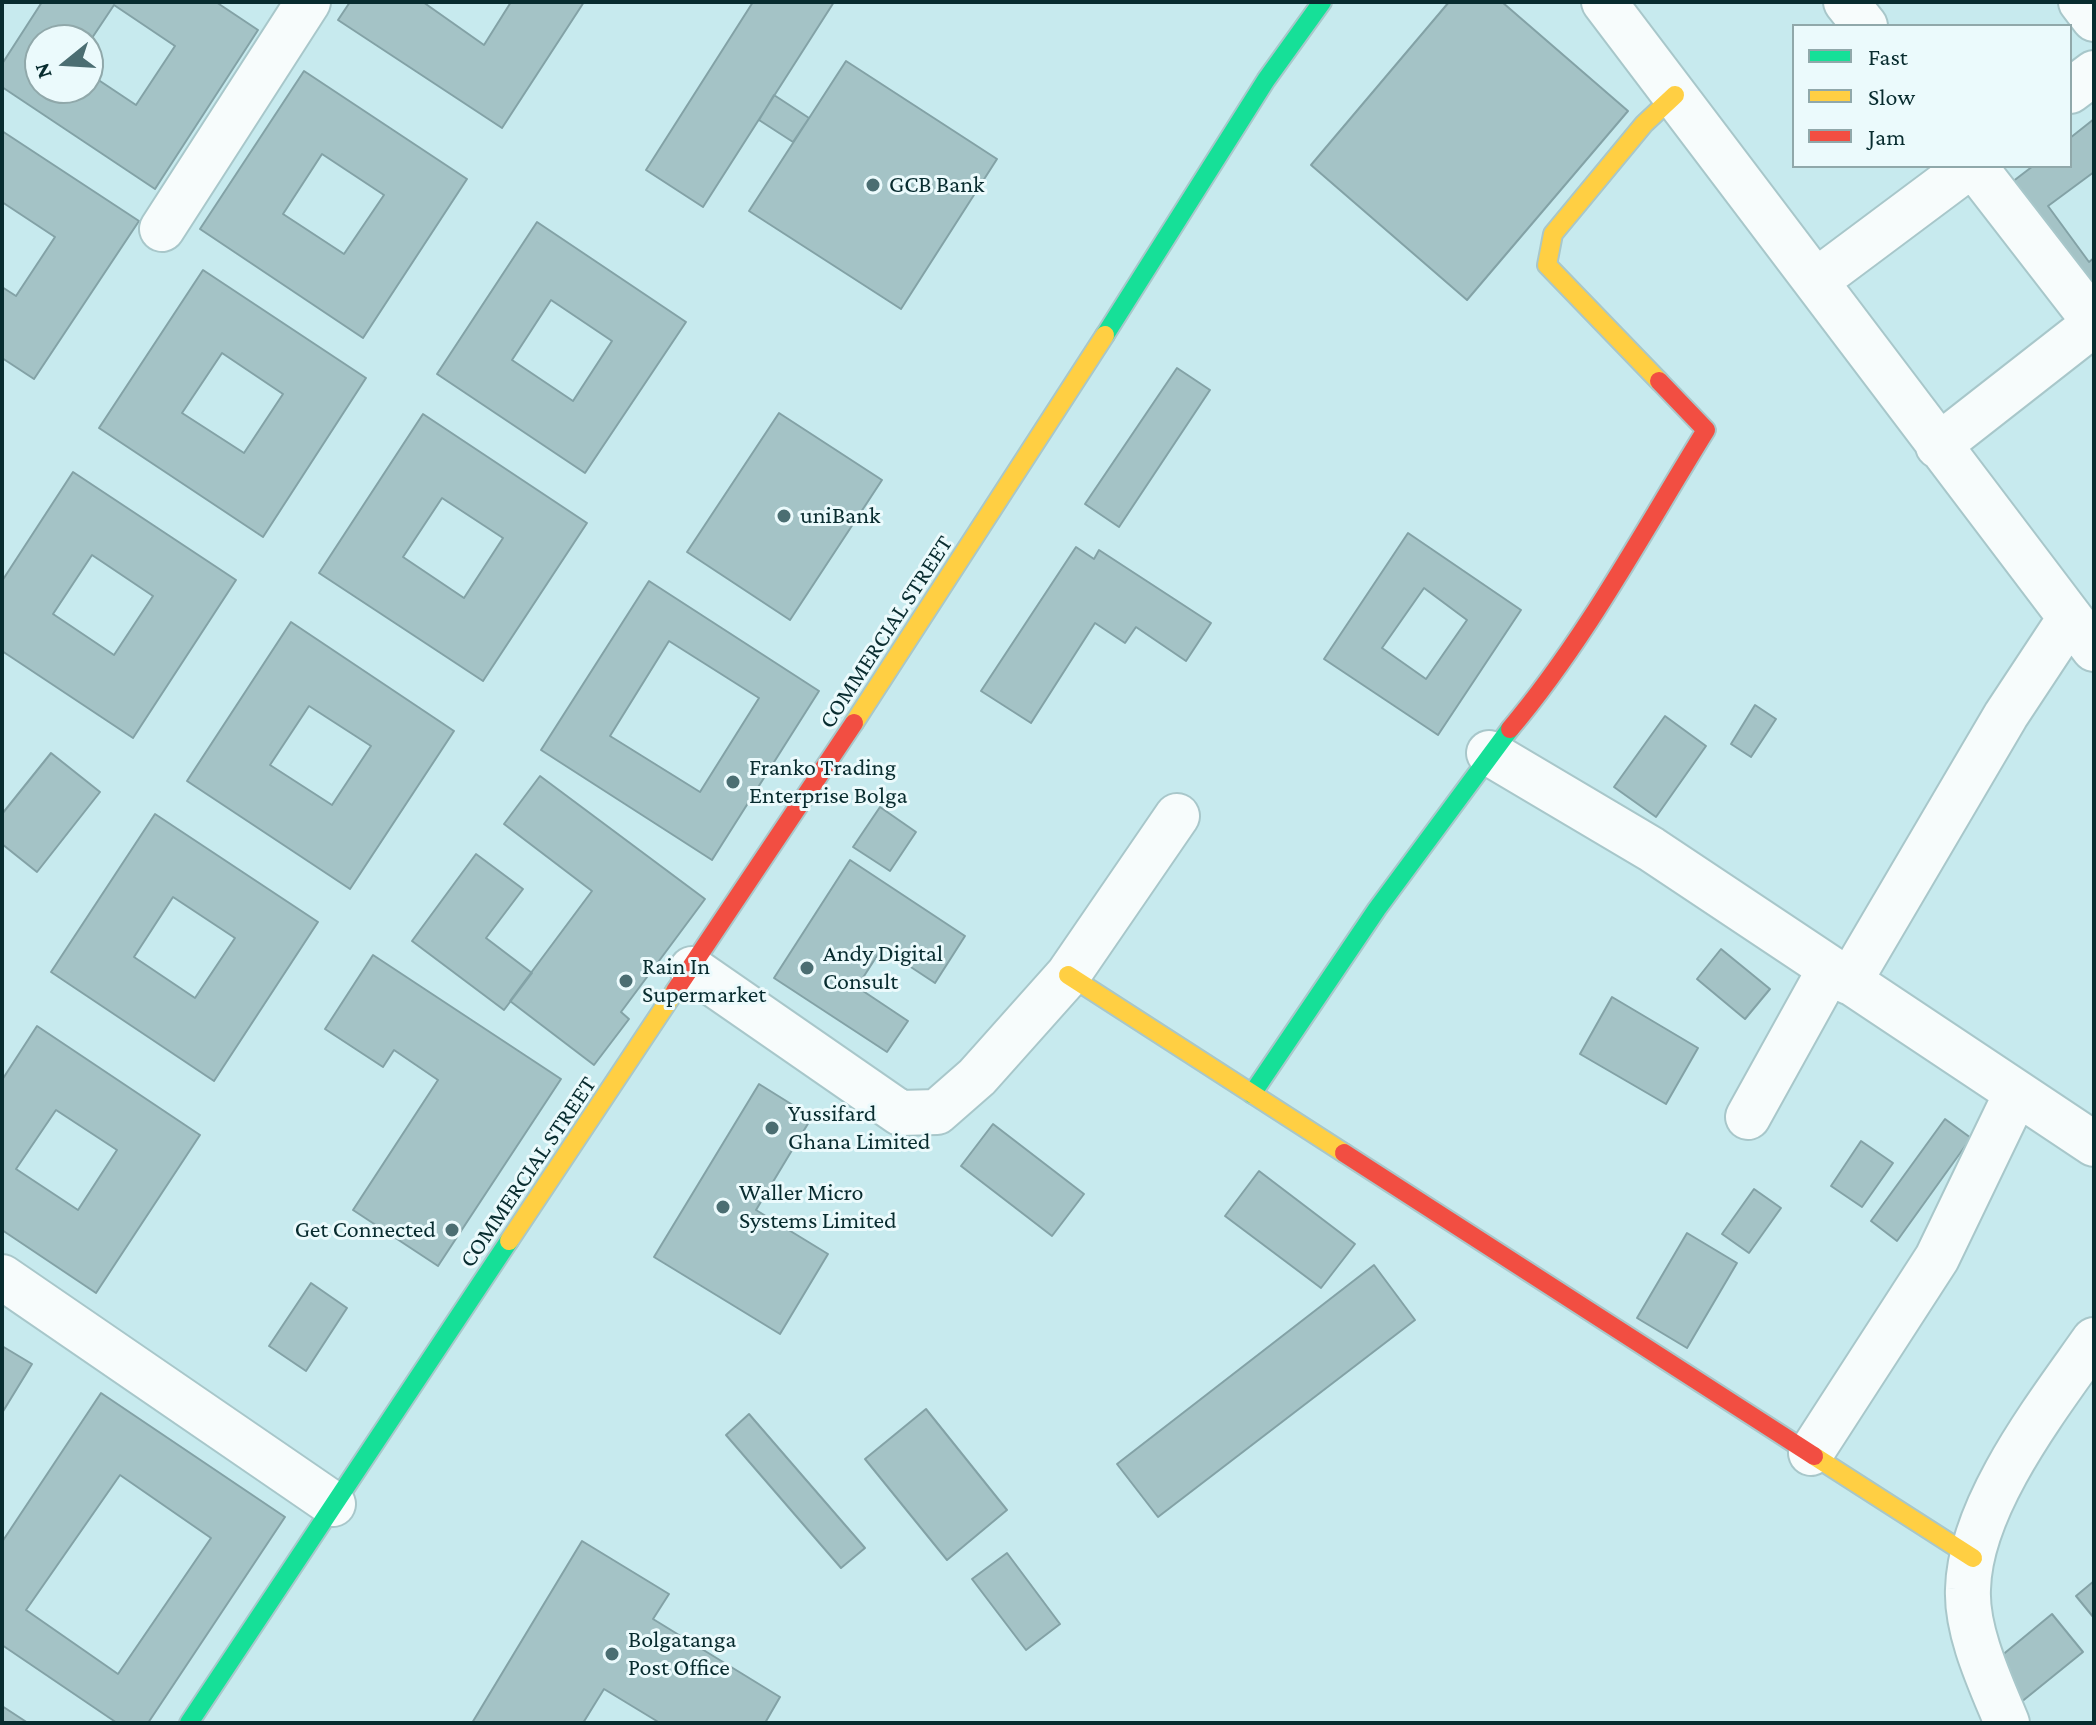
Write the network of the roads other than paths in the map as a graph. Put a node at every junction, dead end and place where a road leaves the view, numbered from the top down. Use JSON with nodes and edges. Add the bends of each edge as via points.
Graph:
{"nodes":[{"id":1,"x":308,"y":2,"type":"edge"},
{"id":2,"x":1322,"y":2,"type":"edge"},
{"id":3,"x":1604,"y":2,"type":"edge"},
{"id":4,"x":1846,"y":2,"type":"edge"},
{"id":5,"x":2081,"y":2,"type":"edge"},
{"id":6,"x":2094,"y":19,"type":"edge"},
{"id":7,"x":1863,"y":24,"type":"edge"},
{"id":8,"x":2094,"y":73,"type":"edge"},
{"id":9,"x":2072,"y":90,"type":"edge"},
{"id":10,"x":1675,"y":95,"type":"junction"},
{"id":11,"x":1969,"y":168,"type":"edge"},
{"id":12,"x":1974,"y":168,"type":"edge"},
{"id":13,"x":162,"y":229,"type":"dead end"},
{"id":14,"x":1816,"y":281,"type":"junction"},
{"id":15,"x":2094,"y":322,"type":"edge"},
{"id":16,"x":1938,"y":446,"type":"junction"},
{"id":17,"x":2082,"y":634,"type":"edge"},
{"id":18,"x":1489,"y":753,"type":"junction"},
{"id":19,"x":1177,"y":816,"type":"dead end"},
{"id":20,"x":692,"y":969,"type":"junction"},
{"id":21,"x":1068,"y":975,"type":"junction"},
{"id":22,"x":1840,"y":976,"type":"junction"},
{"id":23,"x":1252,"y":1094,"type":"junction"},
{"id":24,"x":2016,"y":1094,"type":"junction"},
{"id":25,"x":1748,"y":1117,"type":"dead end"},
{"id":26,"x":2094,"y":1144,"type":"edge"},
{"id":27,"x":2,"y":1277,"type":"edge"},
{"id":28,"x":2094,"y":1340,"type":"edge"},
{"id":29,"x":1811,"y":1453,"type":"junction"},
{"id":30,"x":333,"y":1504,"type":"junction"},
{"id":31,"x":1973,"y":1558,"type":"junction"},
{"id":32,"x":189,"y":1723,"type":"edge"},
{"id":33,"x":2007,"y":1723,"type":"edge"}],
"edges":[{"from":1,"to":13,"type":"street"},
{"from":2,"to":20,"type":"street","name":"COMMERCIAL STREET","via":[[1266,80],[997,507]]},
{"from":3,"to":10,"type":"street"},
{"from":4,"to":7,"type":"street"},
{"from":5,"to":6,"type":"street"},
{"from":8,"to":9,"type":"street"},
{"from":10,"to":14,"type":"street"},
{"from":10,"to":18,"type":"street","via":[[1644,124],[1553,234],[1547,265],[1706,430],[1615,578],[1529,706]]},
{"from":11,"to":14,"type":"street"},
{"from":12,"to":15,"type":"street"},
{"from":14,"to":16,"type":"street"},
{"from":15,"to":16,"type":"street"},
{"from":16,"to":17,"type":"street"},
{"from":17,"to":22,"type":"street","via":[[2006,715]]},
{"from":18,"to":22,"type":"street","via":[[1651,849]]},
{"from":18,"to":23,"type":"street"},
{"from":19,"to":21,"type":"street"},
{"from":20,"to":21,"type":"street","via":[[900,1113],[937,1112],[977,1077]]},
{"from":20,"to":30,"type":"street","name":"COMMERCIAL STREET"},
{"from":21,"to":23,"type":"street"},
{"from":22,"to":24,"type":"street"},
{"from":22,"to":25,"type":"street"},
{"from":23,"to":29,"type":"street"},
{"from":24,"to":26,"type":"street"},
{"from":24,"to":29,"type":"street","via":[[1937,1258]]},
{"from":27,"to":30,"type":"street"},
{"from":28,"to":31,"type":"street","via":[[2013,1462],[1975,1539]]},
{"from":29,"to":31,"type":"street"},
{"from":30,"to":32,"type":"street","name":"COMMERCIAL STREET"},
{"from":31,"to":33,"type":"street","via":[[1967,1590],[1980,1658]]}]}
